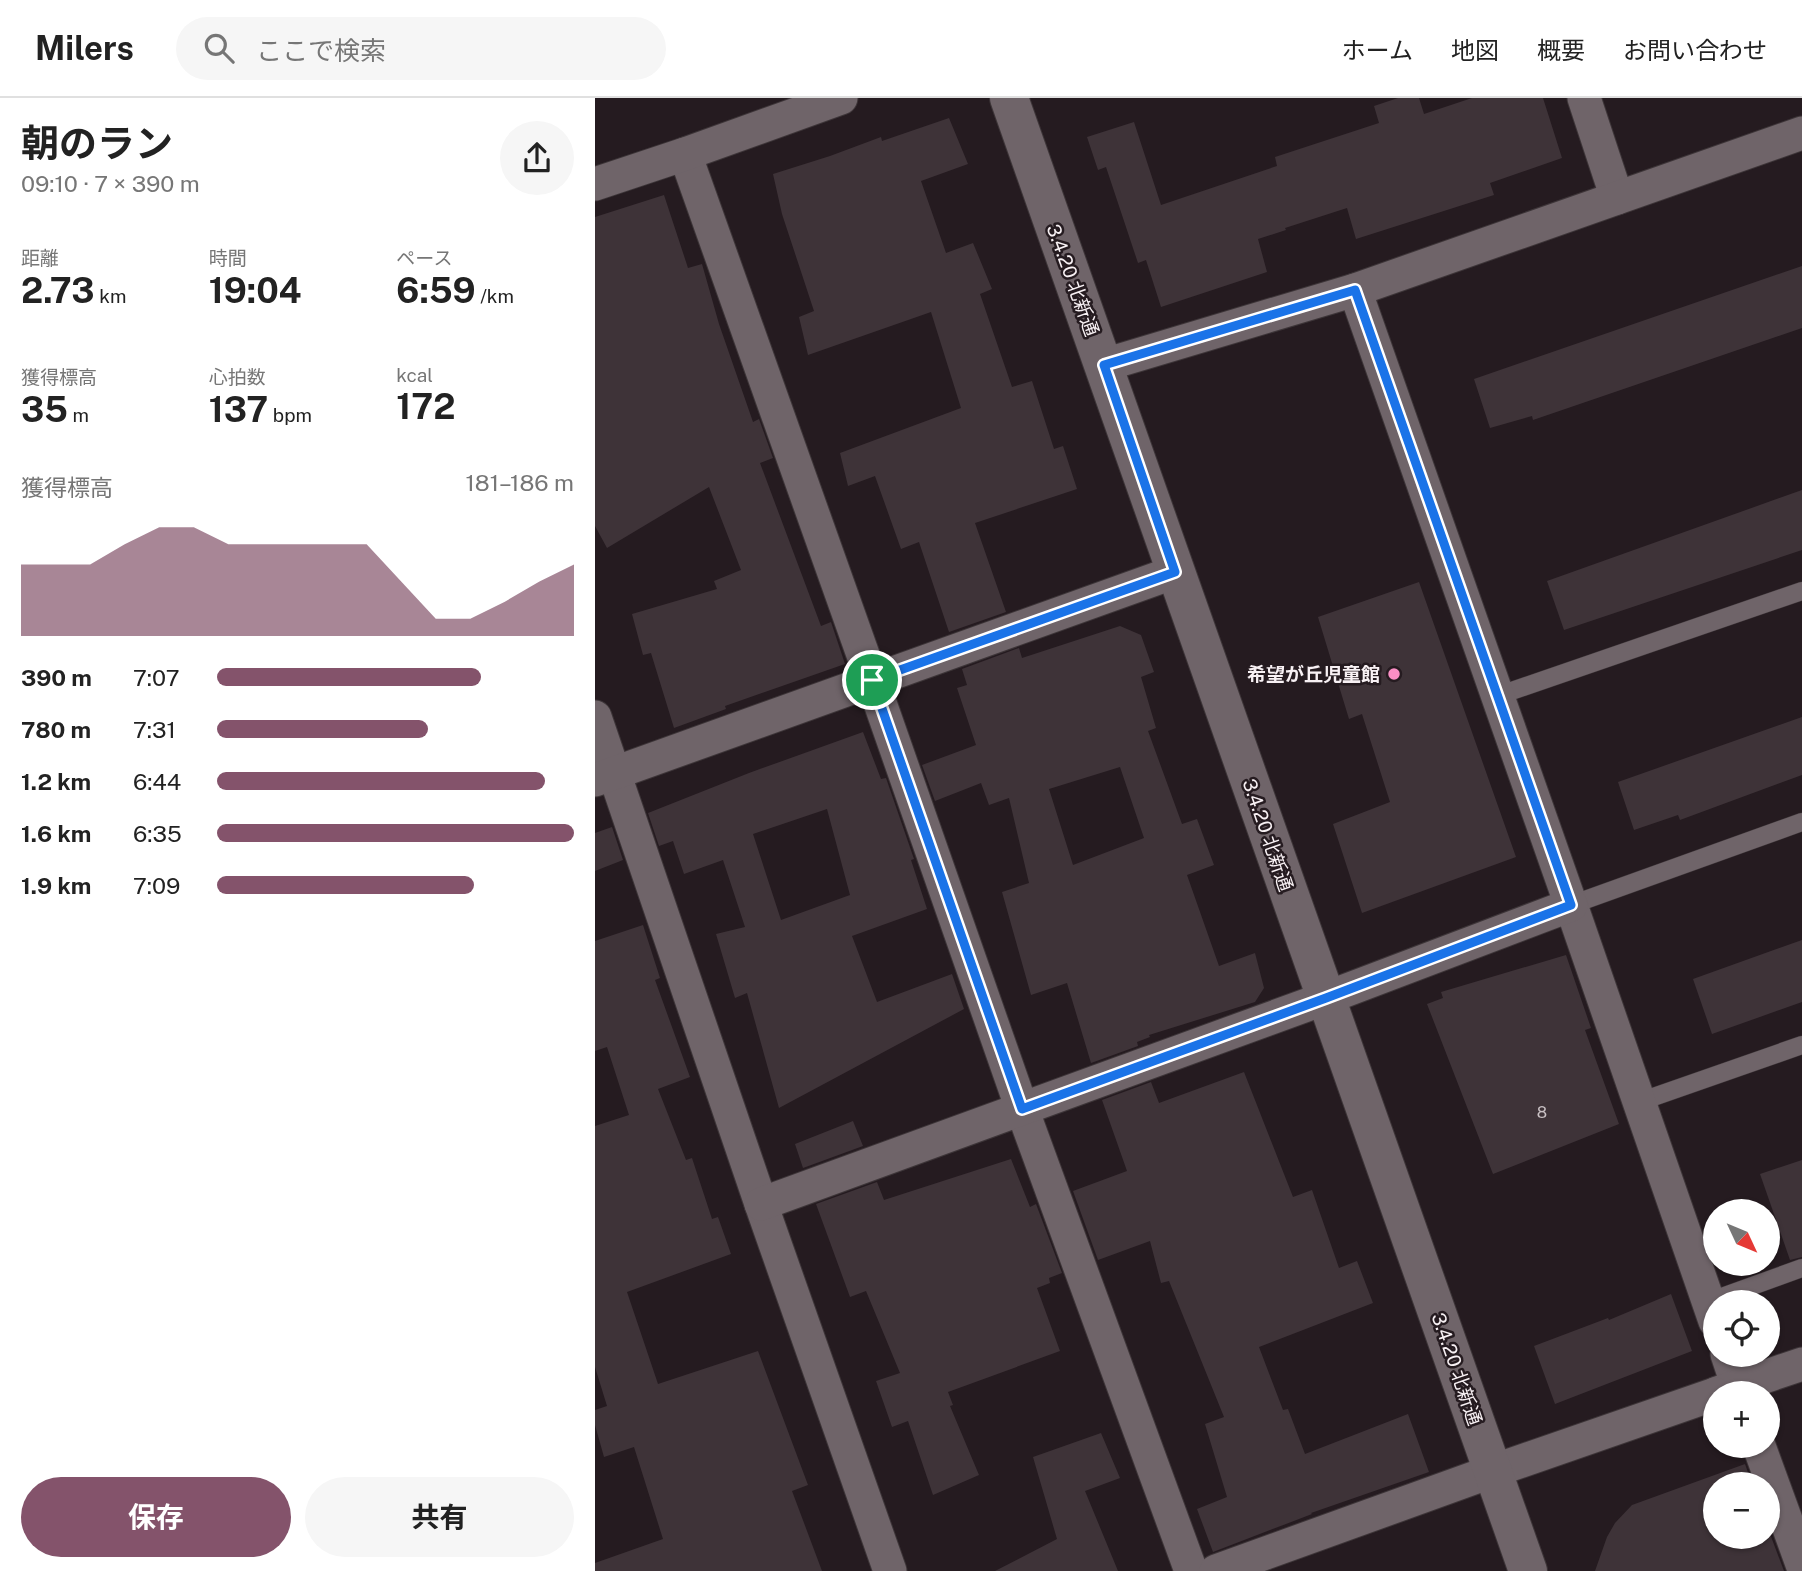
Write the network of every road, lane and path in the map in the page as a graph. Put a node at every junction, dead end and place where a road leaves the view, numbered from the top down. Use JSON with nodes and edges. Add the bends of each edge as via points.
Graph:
{"nodes":[{"id":1,"x":841,"y":98,"type":"edge"},
{"id":2,"x":1009,"y":98,"type":"edge"},
{"id":3,"x":1584,"y":98,"type":"edge"},
{"id":4,"x":1802,"y":133,"type":"edge"},
{"id":5,"x":685,"y":154,"type":"junction"},
{"id":6,"x":595,"y":184,"type":"edge"},
{"id":7,"x":1617,"y":198,"type":"junction"},
{"id":8,"x":1355,"y":290,"type":"junction"},
{"id":9,"x":1104,"y":365,"type":"junction"},
{"id":10,"x":1175,"y":572,"type":"junction"},
{"id":11,"x":1802,"y":591,"type":"edge"},
{"id":12,"x":872,"y":680,"type":"junction"},
{"id":13,"x":1497,"y":696,"type":"junction"},
{"id":14,"x":595,"y":717,"type":"edge"},
{"id":15,"x":605,"y":776,"type":"edge"},
{"id":16,"x":1802,"y":822,"type":"edge"},
{"id":17,"x":1571,"y":905,"type":"junction"},
{"id":18,"x":1326,"y":998,"type":"junction"},
{"id":19,"x":1802,"y":1045,"type":"edge"},
{"id":20,"x":1639,"y":1102,"type":"junction"},
{"id":21,"x":1022,"y":1109,"type":"junction"},
{"id":22,"x":761,"y":1204,"type":"junction"},
{"id":23,"x":1802,"y":1268,"type":"edge"},
{"id":24,"x":1704,"y":1290,"type":"edge"},
{"id":25,"x":1757,"y":1290,"type":"edge"},
{"id":26,"x":1802,"y":1364,"type":"edge"},
{"id":27,"x":1755,"y":1381,"type":"edge"},
{"id":28,"x":1703,"y":1399,"type":"edge"},
{"id":29,"x":1763,"y":1458,"type":"edge"},
{"id":30,"x":1493,"y":1471,"type":"junction"},
{"id":31,"x":1802,"y":1564,"type":"edge"},
{"id":32,"x":890,"y":1571,"type":"edge"},
{"id":33,"x":1191,"y":1571,"type":"edge"},
{"id":34,"x":1216,"y":1571,"type":"edge"},
{"id":35,"x":1528,"y":1571,"type":"edge"}],
"edges":[{"from":1,"to":5,"type":"street"},
{"from":2,"to":9,"type":"street","name":"3.4.20 北新通"},
{"from":3,"to":7,"type":"street"},
{"from":4,"to":7,"type":"street"},
{"from":5,"to":6,"type":"street"},
{"from":5,"to":12,"type":"street"},
{"from":7,"to":8,"type":"street"},
{"from":8,"to":9,"type":"street"},
{"from":8,"to":13,"type":"street"},
{"from":9,"to":10,"type":"street","name":"3.4.20 北新通"},
{"from":10,"to":12,"type":"street"},
{"from":10,"to":18,"type":"street","name":"3.4.20 北新通"},
{"from":11,"to":13,"type":"lane"},
{"from":12,"to":15,"type":"street"},
{"from":12,"to":21,"type":"street"},
{"from":13,"to":17,"type":"street"},
{"from":14,"to":15,"type":"street"},
{"from":15,"to":22,"type":"street"},
{"from":16,"to":17,"type":"lane"},
{"from":17,"to":18,"type":"street"},
{"from":17,"to":20,"type":"street"},
{"from":18,"to":21,"type":"street"},
{"from":18,"to":30,"type":"street","name":"3.4.20 北新通"},
{"from":19,"to":20,"type":"lane"},
{"from":20,"to":24,"type":"street"},
{"from":21,"to":22,"type":"street"},
{"from":21,"to":33,"type":"street"},
{"from":22,"to":32,"type":"street"},
{"from":23,"to":25,"type":"lane"},
{"from":26,"to":27,"type":"street"},
{"from":28,"to":30,"type":"street"},
{"from":29,"to":31,"type":"street"},
{"from":30,"to":34,"type":"street"},
{"from":30,"to":35,"type":"street","name":"3.4.20 北新通"}]}
